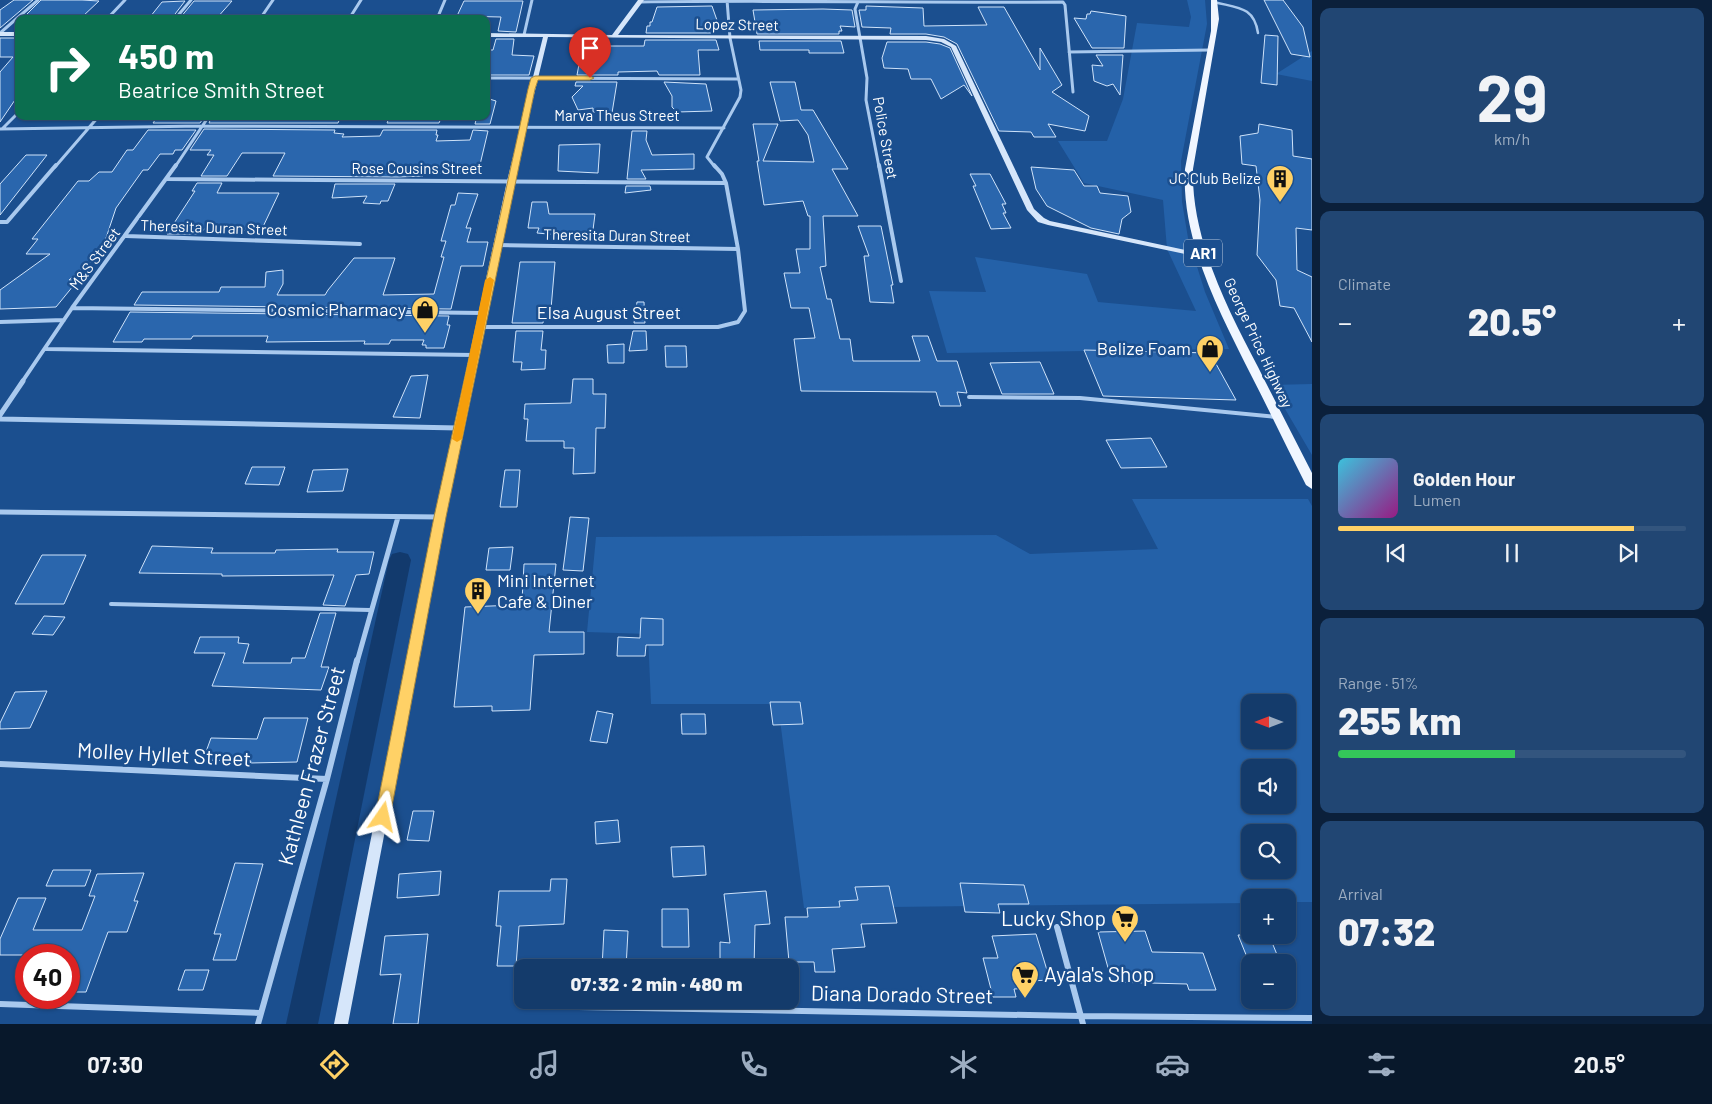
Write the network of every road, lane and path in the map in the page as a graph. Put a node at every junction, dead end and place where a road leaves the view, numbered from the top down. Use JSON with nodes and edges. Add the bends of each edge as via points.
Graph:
{"nodes":[{"id":1,"x":38,"y":0,"type":"edge"},
{"id":2,"x":125,"y":0,"type":"edge"},
{"id":3,"x":191,"y":0,"type":"edge"},
{"id":4,"x":273,"y":0,"type":"edge"},
{"id":5,"x":361,"y":0,"type":"edge"},
{"id":6,"x":444,"y":0,"type":"edge"},
{"id":7,"x":532,"y":0,"type":"edge"},
{"id":8,"x":641,"y":1,"type":"edge"},
{"id":9,"x":727,"y":1,"type":"edge"},
{"id":10,"x":859,"y":1,"type":"edge"},
{"id":11,"x":947,"y":1,"type":"edge"},
{"id":12,"x":1214,"y":1,"type":"edge"},
{"id":13,"x":21,"y":15,"type":"edge"},
{"id":14,"x":111,"y":15,"type":"edge"},
{"id":15,"x":178,"y":15,"type":"edge"},
{"id":16,"x":263,"y":15,"type":"edge"},
{"id":17,"x":352,"y":15,"type":"edge"},
{"id":18,"x":438,"y":15,"type":"edge"},
{"id":19,"x":15,"y":20,"type":"edge"},
{"id":20,"x":0,"y":33,"type":"edge"},
{"id":21,"x":1258,"y":33,"type":"dead end"},
{"id":22,"x":15,"y":34,"type":"edge"},
{"id":23,"x":546,"y":34,"type":"junction"},
{"id":24,"x":490,"y":35,"type":"edge"},
{"id":25,"x":524,"y":35,"type":"junction"},
{"id":26,"x":615,"y":35,"type":"junction"},
{"id":27,"x":730,"y":38,"type":"junction"},
{"id":28,"x":859,"y":38,"type":"junction"},
{"id":29,"x":1210,"y":50,"type":"junction"},
{"id":30,"x":1069,"y":52,"type":"junction"},
{"id":31,"x":490,"y":78,"type":"edge"},
{"id":32,"x":535,"y":78,"type":"junction"},
{"id":33,"x":738,"y":79,"type":"junction"},
{"id":34,"x":1073,"y":92,"type":"dead end"},
{"id":35,"x":15,"y":116,"type":"edge"},
{"id":36,"x":96,"y":120,"type":"edge"},
{"id":37,"x":206,"y":120,"type":"edge"},
{"id":38,"x":202,"y":126,"type":"junction"},
{"id":39,"x":90,"y":127,"type":"junction"},
{"id":40,"x":522,"y":127,"type":"junction"},
{"id":41,"x":724,"y":128,"type":"junction"},
{"id":42,"x":1,"y":129,"type":"edge"},
{"id":43,"x":167,"y":179,"type":"junction"},
{"id":44,"x":510,"y":181,"type":"junction"},
{"id":45,"x":726,"y":183,"type":"junction"},
{"id":46,"x":0,"y":222,"type":"edge"},
{"id":47,"x":126,"y":236,"type":"junction"},
{"id":48,"x":360,"y":244,"type":"dead end"},
{"id":49,"x":497,"y":245,"type":"junction"},
{"id":50,"x":738,"y":249,"type":"junction"},
{"id":51,"x":1204,"y":256,"type":"junction"},
{"id":52,"x":901,"y":280,"type":"dead end"},
{"id":53,"x":72,"y":308,"type":"junction"},
{"id":54,"x":483,"y":313,"type":"junction"},
{"id":55,"x":64,"y":320,"type":"junction"},
{"id":56,"x":0,"y":322,"type":"edge"},
{"id":57,"x":480,"y":327,"type":"junction"},
{"id":58,"x":46,"y":348,"type":"junction"},
{"id":59,"x":474,"y":355,"type":"junction"},
{"id":60,"x":969,"y":397,"type":"dead end"},
{"id":61,"x":0,"y":415,"type":"edge"},
{"id":62,"x":1276,"y":417,"type":"junction"},
{"id":63,"x":0,"y":419,"type":"edge"},
{"id":64,"x":459,"y":428,"type":"junction"},
{"id":65,"x":1312,"y":485,"type":"edge"},
{"id":66,"x":0,"y":512,"type":"edge"},
{"id":67,"x":398,"y":517,"type":"junction"},
{"id":68,"x":440,"y":517,"type":"junction"},
{"id":69,"x":111,"y":604,"type":"dead end"},
{"id":70,"x":370,"y":610,"type":"junction"},
{"id":71,"x":0,"y":764,"type":"edge"},
{"id":72,"x":327,"y":779,"type":"junction"},
{"id":73,"x":1057,"y":927,"type":"dead end"},
{"id":74,"x":0,"y":1004,"type":"edge"},
{"id":75,"x":689,"y":1009,"type":"edge"},
{"id":76,"x":260,"y":1013,"type":"junction"},
{"id":77,"x":1080,"y":1016,"type":"junction"},
{"id":78,"x":1312,"y":1018,"type":"edge"},
{"id":79,"x":258,"y":1024,"type":"edge"},
{"id":80,"x":341,"y":1024,"type":"edge"},
{"id":81,"x":1083,"y":1024,"type":"edge"}],
"edges":[{"from":1,"to":13,"type":"street"},
{"from":2,"to":14,"type":"street"},
{"from":3,"to":15,"type":"street"},
{"from":4,"to":16,"type":"street"},
{"from":5,"to":17,"type":"street"},
{"from":6,"to":18,"type":"street"},
{"from":7,"to":25,"type":"street"},
{"from":8,"to":9,"type":"street"},
{"from":8,"to":26,"type":"street"},
{"from":9,"to":10,"type":"street"},
{"from":9,"to":27,"type":"street"},
{"from":10,"to":11,"type":"street"},
{"from":10,"to":28,"type":"street","name":"Police Street","via":[[855,9]]},
{"from":11,"to":30,"type":"street","via":[[1063,2]]},
{"from":12,"to":21,"type":"lane","via":[[1253,16]]},
{"from":12,"to":29,"type":"main road","name":"George Price Highway","number":"AR1","via":[[1215,31]]},
{"from":19,"to":20,"type":"street"},
{"from":20,"to":22,"type":"street"},
{"from":23,"to":25,"type":"street","name":"Lopez Street"},
{"from":23,"to":26,"type":"street","name":"Lopez Street"},
{"from":23,"to":32,"type":"street"},
{"from":24,"to":25,"type":"street","name":"Lopez Street"},
{"from":26,"to":27,"type":"street","name":"Lopez Street"},
{"from":27,"to":28,"type":"street","name":"Lopez Street"},
{"from":27,"to":33,"type":"street"},
{"from":28,"to":51,"type":"street","name":"Lopez Street","via":[[926,38],[949,42],[1036,216],[1048,223]]},
{"from":28,"to":52,"type":"street","name":"Police Street","via":[[868,78],[866,100]]},
{"from":29,"to":30,"type":"street"},
{"from":29,"to":51,"type":"main road","name":"George Price Highway","number":"AR1","via":[[1188,191]]},
{"from":30,"to":34,"type":"street"},
{"from":31,"to":32,"type":"street"},
{"from":32,"to":33,"type":"street"},
{"from":32,"to":40,"type":"street"},
{"from":33,"to":41,"type":"street","via":[[740,97]]},
{"from":35,"to":42,"type":"street"},
{"from":36,"to":39,"type":"street"},
{"from":37,"to":38,"type":"street","name":"M&S Street"},
{"from":38,"to":39,"type":"street","name":"Marva Theus Street"},
{"from":38,"to":40,"type":"street","name":"Marva Theus Street"},
{"from":38,"to":43,"type":"street","name":"M&S Street"},
{"from":39,"to":42,"type":"street","name":"Marva Theus Street"},
{"from":39,"to":46,"type":"street","via":[[7,222]]},
{"from":40,"to":41,"type":"street","name":"Marva Theus Street"},
{"from":40,"to":44,"type":"street"},
{"from":41,"to":45,"type":"street","via":[[707,157]]},
{"from":43,"to":44,"type":"street","name":"Rose Cousins Street"},
{"from":43,"to":47,"type":"street","name":"M&S Street"},
{"from":44,"to":45,"type":"street","name":"Rose Cousins Street"},
{"from":44,"to":49,"type":"street"},
{"from":45,"to":50,"type":"street"},
{"from":47,"to":48,"type":"street","name":"Theresita Duran Street"},
{"from":47,"to":53,"type":"street","name":"M&S Street"},
{"from":49,"to":50,"type":"street","name":"Theresita Duran Street"},
{"from":49,"to":54,"type":"street"},
{"from":50,"to":57,"type":"street","name":"Elsa August Street","via":[[745,311],[738,324],[718,327]]},
{"from":51,"to":62,"type":"main road","name":"George Price Highway","number":"AR1","via":[[1225,313]]},
{"from":53,"to":54,"type":"street"},
{"from":53,"to":55,"type":"street","name":"M&S Street"},
{"from":54,"to":57,"type":"street"},
{"from":55,"to":56,"type":"street"},
{"from":55,"to":58,"type":"street","name":"M&S Street"},
{"from":57,"to":59,"type":"street"},
{"from":58,"to":59,"type":"street"},
{"from":58,"to":61,"type":"street","name":"M&S Street"},
{"from":59,"to":64,"type":"street"},
{"from":60,"to":62,"type":"lane","via":[[1080,398]]},
{"from":62,"to":65,"type":"main road","name":"George Price Highway","number":"AR1"},
{"from":63,"to":64,"type":"street"},
{"from":64,"to":68,"type":"street"},
{"from":66,"to":67,"type":"street"},
{"from":67,"to":68,"type":"street"},
{"from":67,"to":70,"type":"street","name":"Kathleen Frazer Street"},
{"from":68,"to":80,"type":"street"},
{"from":69,"to":70,"type":"lane"},
{"from":70,"to":72,"type":"street","name":"Kathleen Frazer Street"},
{"from":71,"to":72,"type":"street","name":"Molley Hyllet Street"},
{"from":72,"to":76,"type":"street","name":"Kathleen Frazer Street"},
{"from":73,"to":77,"type":"street"},
{"from":74,"to":76,"type":"street"},
{"from":75,"to":77,"type":"street","name":"Diana Dorado Street"},
{"from":76,"to":79,"type":"street","name":"Kathleen Frazer Street"},
{"from":77,"to":78,"type":"street","name":"Diana Dorado Street"},
{"from":77,"to":81,"type":"street"}]}
